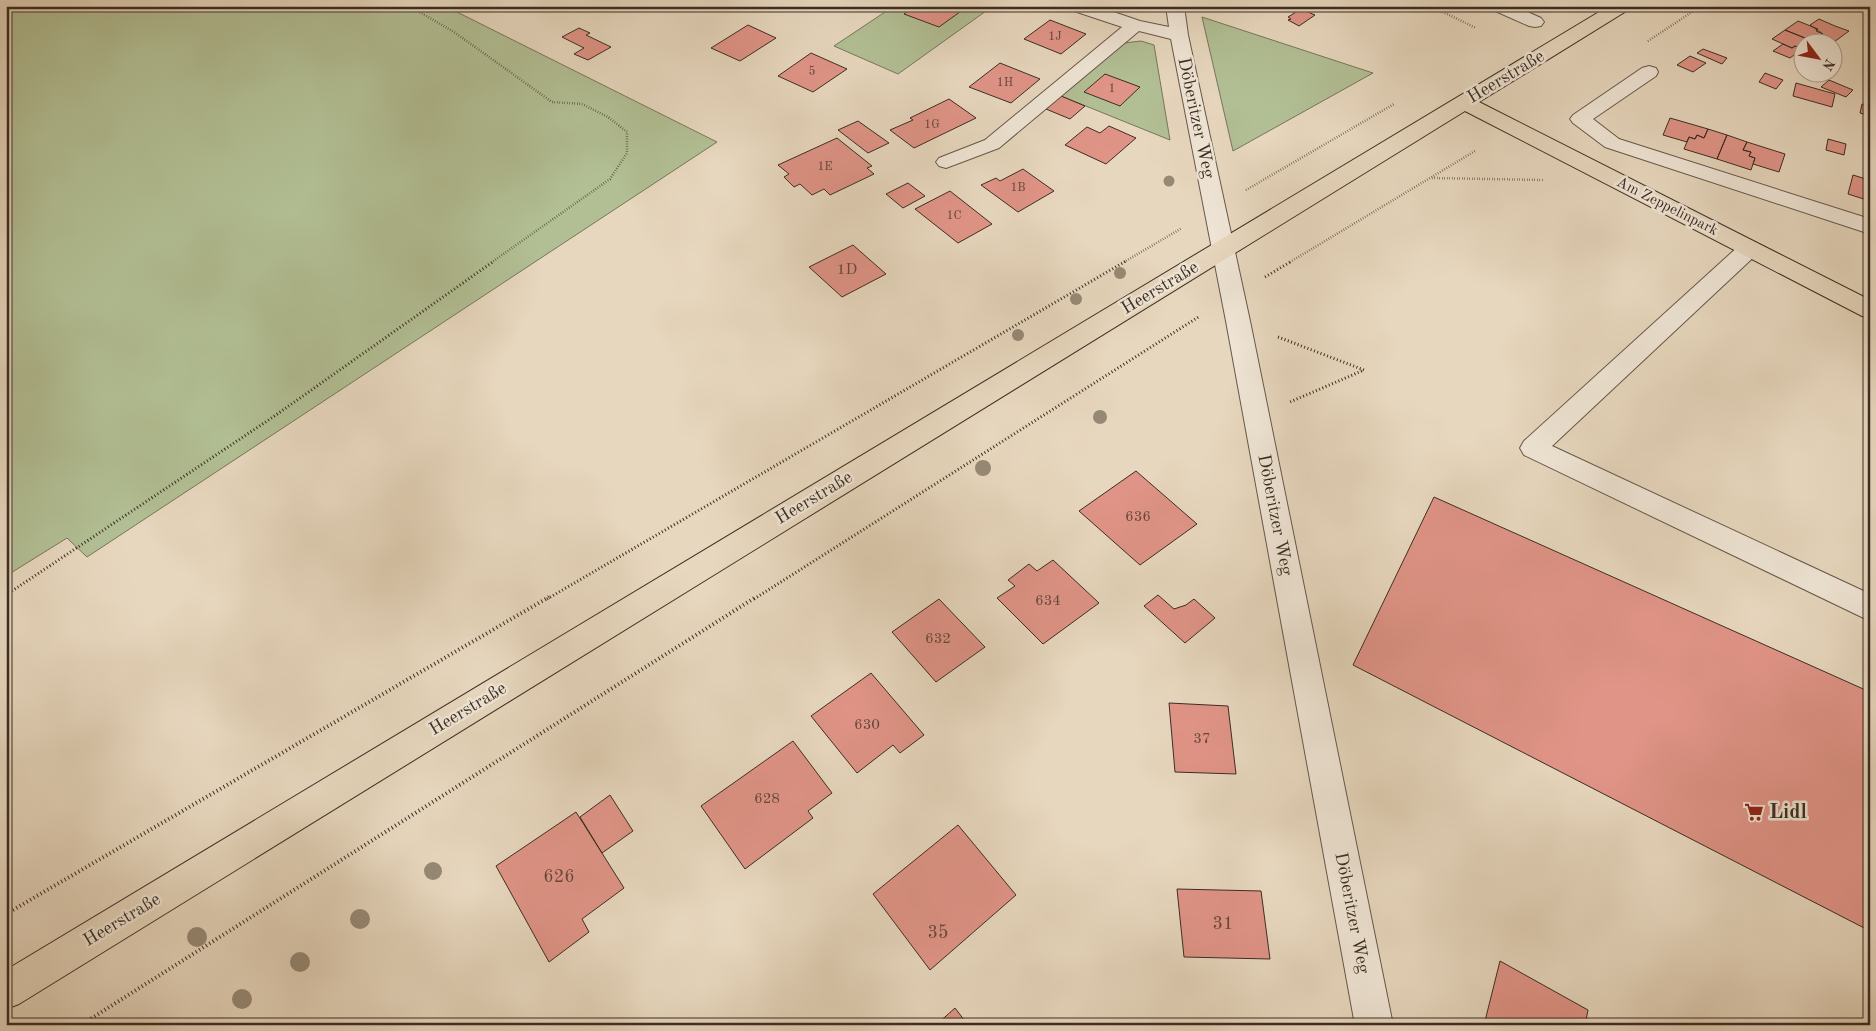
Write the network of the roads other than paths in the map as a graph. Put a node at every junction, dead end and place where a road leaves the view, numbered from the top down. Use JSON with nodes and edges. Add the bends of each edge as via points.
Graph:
{"nodes":[{"id":1,"x":1076,"y":6,"type":"edge"},
{"id":2,"x":1175,"y":6,"type":"edge"},
{"id":3,"x":1499,"y":6,"type":"edge"},
{"id":4,"x":1622,"y":6,"type":"edge"},
{"id":5,"x":1534,"y":22,"type":"dead end"},
{"id":6,"x":1135,"y":25,"type":"junction"},
{"id":7,"x":1179,"y":35,"type":"junction"},
{"id":8,"x":1648,"y":72,"type":"dead end"},
{"id":9,"x":1465,"y":102,"type":"junction"},
{"id":10,"x":946,"y":162,"type":"dead end"},
{"id":11,"x":1870,"y":227,"type":"edge"},
{"id":12,"x":1749,"y":249,"type":"junction"},
{"id":13,"x":1222,"y":250,"type":"junction"},
{"id":14,"x":1870,"y":310,"type":"edge"},
{"id":15,"x":1870,"y":608,"type":"edge"},
{"id":16,"x":6,"y":991,"type":"edge"},
{"id":17,"x":1374,"y":1025,"type":"edge"}],
"edges":[{"from":1,"to":6,"type":"street"},
{"from":2,"to":7,"type":"street","name":"Döberitzer Weg"},
{"from":3,"to":5,"type":"street"},
{"from":4,"to":9,"type":"main road","name":"Heerstraße"},
{"from":6,"to":7,"type":"street"},
{"from":6,"to":10,"type":"street","via":[[992,144]]},
{"from":7,"to":13,"type":"street","name":"Döberitzer Weg"},
{"from":8,"to":11,"type":"street","via":[[1580,119],[1612,143]]},
{"from":9,"to":12,"type":"main road","name":"Am Zeppelinpark"},
{"from":9,"to":13,"type":"main road","name":"Heerstraße"},
{"from":12,"to":14,"type":"main road","name":"Am Zeppelinpark"},
{"from":12,"to":15,"type":"street","via":[[1533,448]]},
{"from":13,"to":16,"type":"main road","name":"Heerstraße"},
{"from":13,"to":17,"type":"street","name":"Döberitzer Weg"}]}
